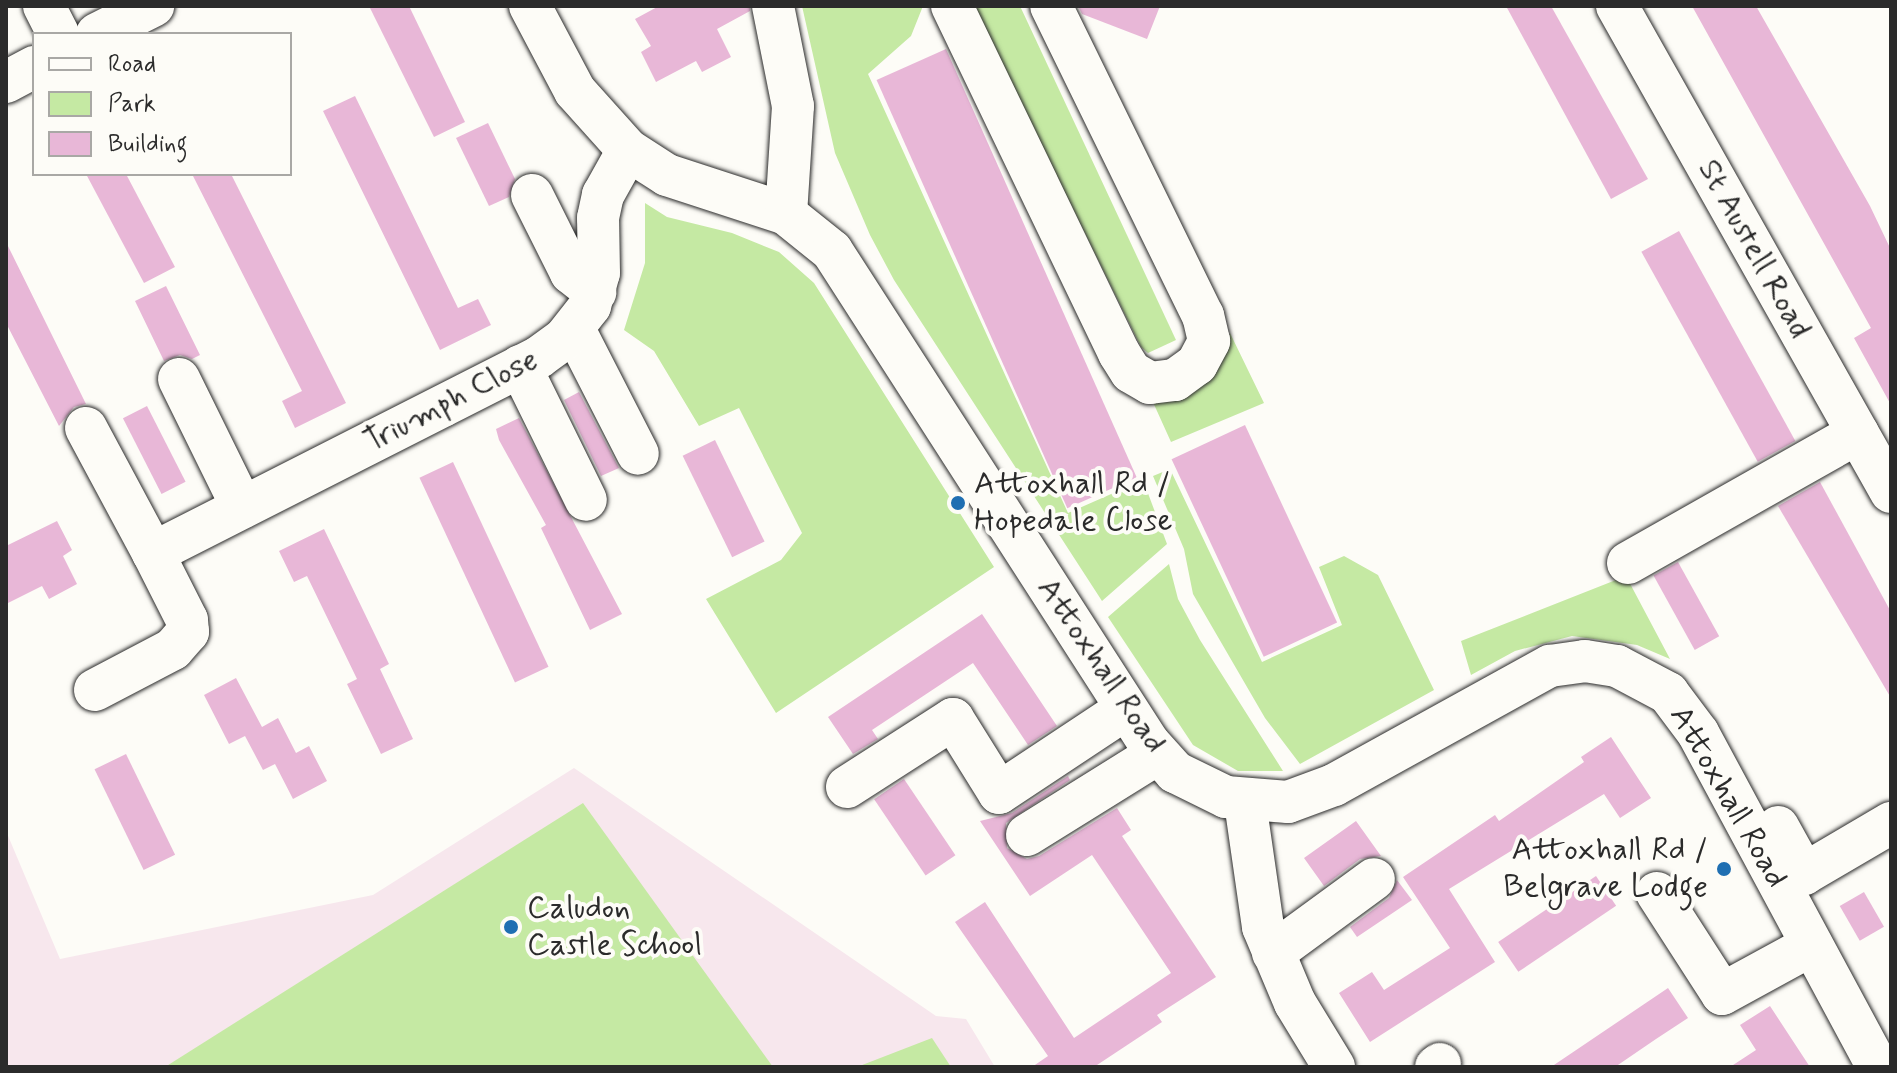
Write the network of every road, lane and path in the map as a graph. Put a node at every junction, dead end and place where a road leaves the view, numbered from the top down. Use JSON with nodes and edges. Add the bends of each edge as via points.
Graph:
{"nodes":[{"id":1,"x":44,"y":6,"type":"edge"},
{"id":2,"x":153,"y":6,"type":"edge"},
{"id":3,"x":530,"y":6,"type":"edge"},
{"id":4,"x":773,"y":6,"type":"edge"},
{"id":5,"x":952,"y":6,"type":"edge"},
{"id":6,"x":1051,"y":6,"type":"edge"},
{"id":7,"x":1617,"y":6,"type":"edge"},
{"id":8,"x":57,"y":32,"type":"edge"},
{"id":9,"x":101,"y":32,"type":"edge"},
{"id":10,"x":32,"y":68,"type":"edge"},
{"id":11,"x":6,"y":82,"type":"edge"},
{"id":12,"x":628,"y":150,"type":"junction"},
{"id":13,"x":532,"y":195,"type":"dead end"},
{"id":14,"x":786,"y":214,"type":"junction"},
{"id":15,"x":595,"y":292,"type":"junction"},
{"id":16,"x":574,"y":329,"type":"junction"},
{"id":17,"x":520,"y":366,"type":"junction"},
{"id":18,"x":179,"y":379,"type":"dead end"},
{"id":19,"x":86,"y":428,"type":"dead end"},
{"id":20,"x":1858,"y":433,"type":"junction"},
{"id":21,"x":638,"y":454,"type":"dead end"},
{"id":22,"x":1891,"y":492,"type":"edge"},
{"id":23,"x":586,"y":500,"type":"dead end"},
{"id":24,"x":242,"y":507,"type":"junction"},
{"id":25,"x":153,"y":553,"type":"junction"},
{"id":26,"x":1628,"y":563,"type":"dead end"},
{"id":27,"x":95,"y":690,"type":"dead end"},
{"id":28,"x":1126,"y":709,"type":"junction"},
{"id":29,"x":1722,"y":722,"type":"dead end"},
{"id":30,"x":1157,"y":754,"type":"junction"},
{"id":31,"x":847,"y":787,"type":"dead end"},
{"id":32,"x":1245,"y":802,"type":"junction"},
{"id":33,"x":1891,"y":823,"type":"edge"},
{"id":34,"x":1027,"y":835,"type":"dead end"},
{"id":35,"x":1804,"y":874,"type":"junction"},
{"id":36,"x":1374,"y":879,"type":"dead end"},
{"id":37,"x":1657,"y":893,"type":"dead end"},
{"id":38,"x":1826,"y":944,"type":"junction"},
{"id":39,"x":1273,"y":953,"type":"junction"},
{"id":40,"x":1334,"y":1067,"type":"edge"},
{"id":41,"x":1878,"y":1067,"type":"edge"}],
"edges":[{"from":1,"to":8,"type":"street"},
{"from":2,"to":9,"type":"street"},
{"from":3,"to":12,"type":"street","name":"Attoxhall Road","via":[[575,91]]},
{"from":4,"to":14,"type":"street","via":[[793,106]]},
{"from":5,"to":6,"type":"street","via":[[1119,353],[1131,372],[1150,383],[1175,380],[1197,364],[1209,341],[1203,316]]},
{"from":7,"to":20,"type":"street","name":"St Austell Road"},
{"from":10,"to":11,"type":"street"},
{"from":12,"to":14,"type":"street","name":"Attoxhall Road","via":[[667,175]]},
{"from":12,"to":15,"type":"street","name":"Triumph Close","via":[[603,195]]},
{"from":13,"to":15,"type":"street","via":[[571,273]]},
{"from":14,"to":28,"type":"street","name":"Attoxhall Road","via":[[819,238],[844,267]]},
{"from":15,"to":16,"type":"street","name":"Triumph Close"},
{"from":16,"to":17,"type":"street","name":"Triumph Close"},
{"from":16,"to":21,"type":"street"},
{"from":17,"to":23,"type":"street"},
{"from":17,"to":24,"type":"street","name":"Triumph Close"},
{"from":18,"to":24,"type":"street"},
{"from":19,"to":25,"type":"street"},
{"from":20,"to":22,"type":"street","name":"St Austell Road"},
{"from":20,"to":26,"type":"street"},
{"from":24,"to":25,"type":"street","name":"Triumph Close"},
{"from":25,"to":27,"type":"street","via":[[188,632],[173,649]]},
{"from":28,"to":30,"type":"street","name":"Attoxhall Road"},
{"from":28,"to":31,"type":"street","via":[[999,793],[953,719]]},
{"from":29,"to":35,"type":"street"},
{"from":30,"to":32,"type":"street","name":"Attoxhall Road","via":[[1191,783]]},
{"from":30,"to":34,"type":"street"},
{"from":32,"to":38,"type":"street","name":"Attoxhall Road","via":[[1288,802],[1321,791],[1550,666],[1585,661],[1617,666],[1668,693],[1684,713]]},
{"from":32,"to":39,"type":"street","via":[[1255,891]]},
{"from":33,"to":35,"type":"street"},
{"from":35,"to":38,"type":"street"},
{"from":36,"to":39,"type":"street"},
{"from":37,"to":38,"type":"street","via":[[1722,994]]},
{"from":38,"to":41,"type":"street","name":"Attoxhall Road"},
{"from":39,"to":40,"type":"street","via":[[1295,1003]]}]}
